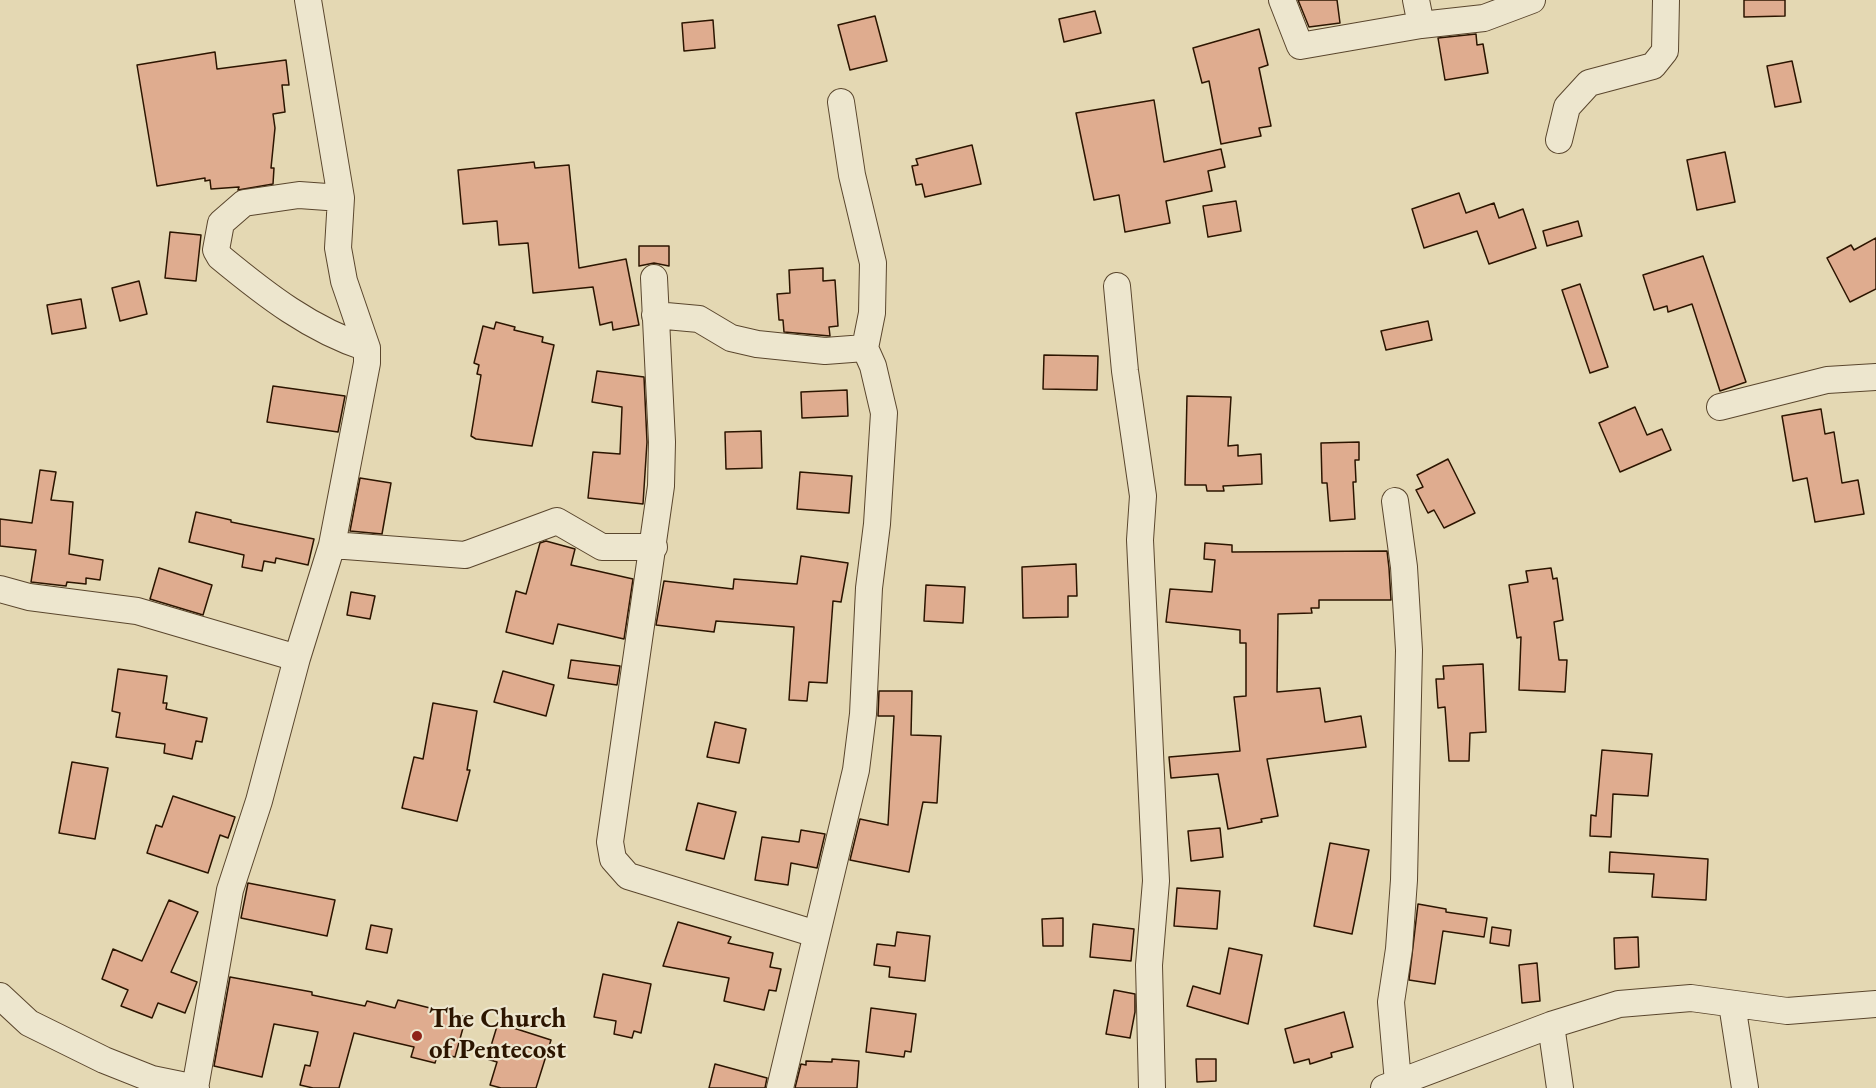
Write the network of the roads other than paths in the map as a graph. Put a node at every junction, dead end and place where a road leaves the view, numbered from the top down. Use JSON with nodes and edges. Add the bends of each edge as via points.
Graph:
{"nodes":[{"id":1,"x":308,"y":0,"type":"edge"},
{"id":2,"x":1282,"y":0,"type":"edge"},
{"id":3,"x":1416,"y":0,"type":"edge"},
{"id":4,"x":1532,"y":0,"type":"edge"},
{"id":5,"x":1666,"y":0,"type":"edge"},
{"id":6,"x":1421,"y":25,"type":"junction"},
{"id":7,"x":841,"y":102,"type":"dead end"},
{"id":8,"x":1559,"y":140,"type":"dead end"},
{"id":9,"x":340,"y":198,"type":"junction"},
{"id":10,"x":654,"y":278,"type":"dead end"},
{"id":11,"x":1117,"y":286,"type":"dead end"},
{"id":12,"x":655,"y":315,"type":"junction"},
{"id":13,"x":367,"y":348,"type":"junction"},
{"id":14,"x":865,"y":348,"type":"junction"},
{"id":15,"x":1876,"y":377,"type":"edge"},
{"id":16,"x":1720,"y":407,"type":"dead end"},
{"id":17,"x":1395,"y":501,"type":"dead end"},
{"id":18,"x":332,"y":545,"type":"junction"},
{"id":19,"x":654,"y":546,"type":"junction"},
{"id":20,"x":0,"y":589,"type":"edge"},
{"id":21,"x":297,"y":658,"type":"junction"},
{"id":22,"x":816,"y":934,"type":"junction"},
{"id":23,"x":0,"y":996,"type":"edge"},
{"id":24,"x":1732,"y":1004,"type":"junction"},
{"id":25,"x":1876,"y":1004,"type":"edge"},
{"id":26,"x":1551,"y":1025,"type":"junction"},
{"id":27,"x":151,"y":1084,"type":"edge"},
{"id":28,"x":1390,"y":1085,"type":"edge"},
{"id":29,"x":195,"y":1088,"type":"edge"},
{"id":30,"x":780,"y":1088,"type":"edge"},
{"id":31,"x":1152,"y":1088,"type":"edge"},
{"id":32,"x":1560,"y":1088,"type":"edge"},
{"id":33,"x":1745,"y":1088,"type":"edge"}],
"edges":[{"from":1,"to":9,"type":"street"},
{"from":2,"to":6,"type":"street","via":[[1300,46]]},
{"from":3,"to":6,"type":"street"},
{"from":4,"to":6,"type":"street","via":[[1484,18]]},
{"from":5,"to":8,"type":"street","via":[[1665,51],[1653,66],[1588,83],[1567,107]]},
{"from":7,"to":14,"type":"street","via":[[852,175],[873,263],[872,313]]},
{"from":9,"to":13,"type":"street","via":[[338,248],[344,281]]},
{"from":9,"to":13,"type":"street","via":[[299,195],[244,203],[221,222],[216,250],[284,308],[338,339]]},
{"from":10,"to":12,"type":"street"},
{"from":11,"to":31,"type":"street","via":[[1143,496],[1140,540],[1156,881],[1149,966]]},
{"from":12,"to":14,"type":"street","via":[[699,319],[731,338],[757,344],[825,351]]},
{"from":12,"to":19,"type":"street","via":[[662,442]]},
{"from":13,"to":18,"type":"street","via":[[365,384]]},
{"from":14,"to":22,"type":"street","via":[[884,413],[863,714],[856,770]]},
{"from":15,"to":16,"type":"street","via":[[1827,380]]},
{"from":17,"to":28,"type":"street","via":[[1409,650],[1404,880],[1390,1002]]},
{"from":18,"to":19,"type":"street","via":[[465,555],[557,521],[602,547]]},
{"from":18,"to":21,"type":"street"},
{"from":19,"to":22,"type":"street","via":[[610,842],[613,859],[628,876]]},
{"from":20,"to":21,"type":"street","via":[[29,597],[137,611]]},
{"from":21,"to":29,"type":"street","via":[[230,890]]},
{"from":22,"to":30,"type":"street"},
{"from":23,"to":27,"type":"street","via":[[29,1023]]},
{"from":24,"to":25,"type":"street","via":[[1787,1011]]},
{"from":24,"to":26,"type":"street","via":[[1691,998],[1618,1004]]},
{"from":24,"to":33,"type":"street"},
{"from":26,"to":28,"type":"street"},
{"from":26,"to":32,"type":"street"},
{"from":27,"to":29,"type":"street"}]}
